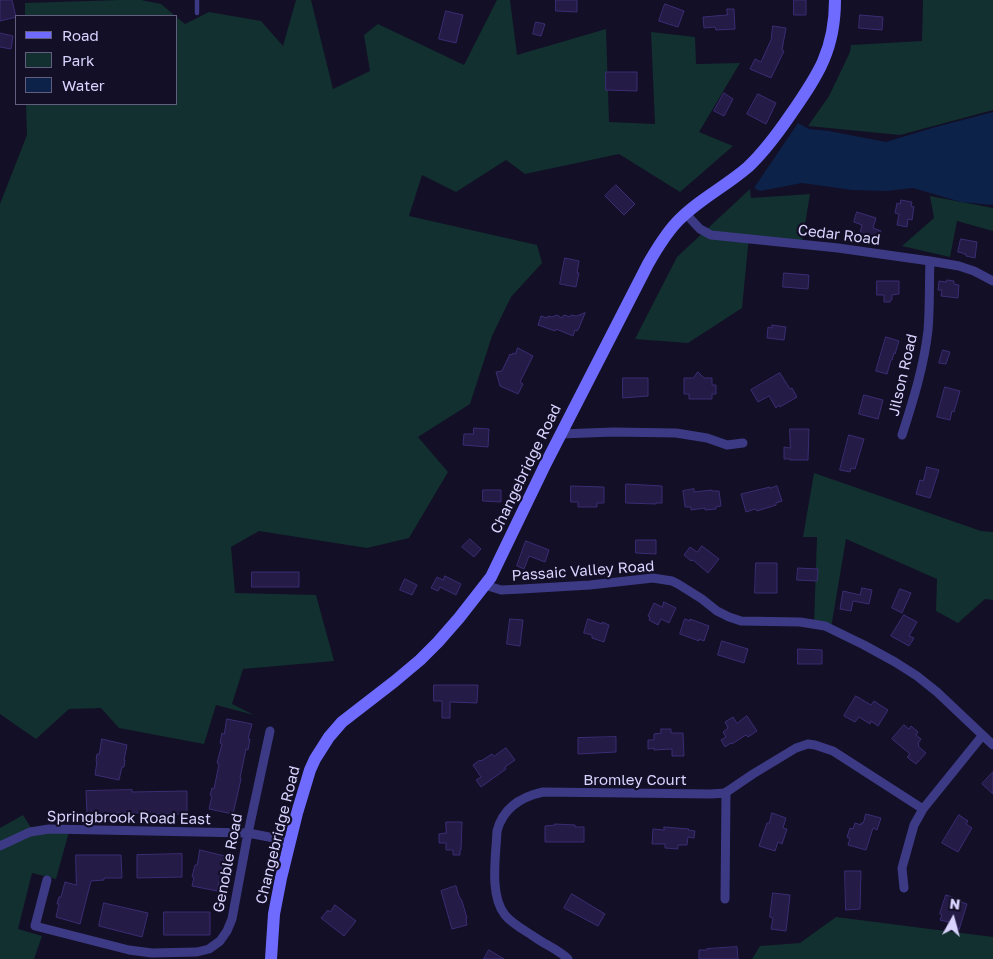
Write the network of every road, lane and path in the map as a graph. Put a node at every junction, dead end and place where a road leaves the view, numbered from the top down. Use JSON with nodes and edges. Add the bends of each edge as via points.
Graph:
{"nodes":[{"id":1,"x":197,"y":0,"type":"edge"},
{"id":2,"x":835,"y":0,"type":"edge"},
{"id":3,"x":197,"y":12,"type":"dead end"},
{"id":4,"x":686,"y":214,"type":"junction"},
{"id":5,"x":930,"y":261,"type":"junction"},
{"id":6,"x":993,"y":281,"type":"edge"},
{"id":7,"x":561,"y":434,"type":"junction"},
{"id":8,"x":902,"y":435,"type":"dead end"},
{"id":9,"x":743,"y":443,"type":"dead end"},
{"id":10,"x":485,"y":585,"type":"junction"},
{"id":11,"x":270,"y":732,"type":"dead end"},
{"id":12,"x":982,"y":736,"type":"junction"},
{"id":13,"x":993,"y":746,"type":"edge"},
{"id":14,"x":726,"y":792,"type":"junction"},
{"id":15,"x":923,"y":808,"type":"junction"},
{"id":16,"x":248,"y":833,"type":"junction"},
{"id":17,"x":290,"y":843,"type":"junction"},
{"id":18,"x":0,"y":846,"type":"edge"},
{"id":19,"x":47,"y":880,"type":"dead end"},
{"id":20,"x":904,"y":888,"type":"dead end"},
{"id":21,"x":724,"y":899,"type":"dead end"},
{"id":22,"x":120,"y":948,"type":"junction"},
{"id":23,"x":120,"y":959,"type":"edge"},
{"id":24,"x":271,"y":959,"type":"edge"},
{"id":25,"x":568,"y":959,"type":"edge"}],
"edges":[{"from":1,"to":3,"type":"lane"},
{"from":2,"to":4,"type":"main road","name":"Changebridge Road","via":[[834,29],[829,48],[813,83],[798,105],[749,166]]},
{"from":4,"to":5,"type":"street","name":"Cedar Road","via":[[700,229],[718,236]]},
{"from":4,"to":7,"type":"main road","name":"Changebridge Road","via":[[676,222],[648,264]]},
{"from":5,"to":6,"type":"street","name":"Cedar Road","via":[[959,266]]},
{"from":5,"to":8,"type":"street","name":"Jilson Road","via":[[924,355]]},
{"from":7,"to":9,"type":"street","via":[[676,433],[727,445]]},
{"from":7,"to":10,"type":"main road","name":"Changebridge Road"},
{"from":10,"to":12,"type":"street","name":"Passaic Valley Road","via":[[501,590],[653,578],[678,584],[728,617],[825,626],[916,676]]},
{"from":10,"to":17,"type":"main road","name":"Changebridge Road","via":[[420,660],[342,722],[329,737],[310,770]]},
{"from":11,"to":16,"type":"street","name":"Genoble Road"},
{"from":12,"to":13,"type":"street","name":"Passaic Valley Road"},
{"from":12,"to":15,"type":"street"},
{"from":14,"to":15,"type":"street","name":"Bromley Court","via":[[796,748],[808,744],[833,751]]},
{"from":14,"to":21,"type":"street"},
{"from":14,"to":25,"type":"street","name":"Bromley Court","via":[[543,792],[524,797],[509,809],[497,831],[494,886],[498,904],[509,920]]},
{"from":15,"to":20,"type":"street","via":[[914,824],[902,868]]},
{"from":16,"to":17,"type":"street","name":"Springbrook Road East"},
{"from":16,"to":18,"type":"street","name":"Springbrook Road East","via":[[50,829],[30,832]]},
{"from":16,"to":22,"type":"street","name":"Genoble Road","via":[[232,919],[220,941],[197,952],[152,953]]},
{"from":17,"to":24,"type":"main road","name":"Changebridge Road","via":[[274,914]]},
{"from":19,"to":22,"type":"street","name":"Genoble Road","via":[[35,926]]},
{"from":22,"to":23,"type":"street"}]}
